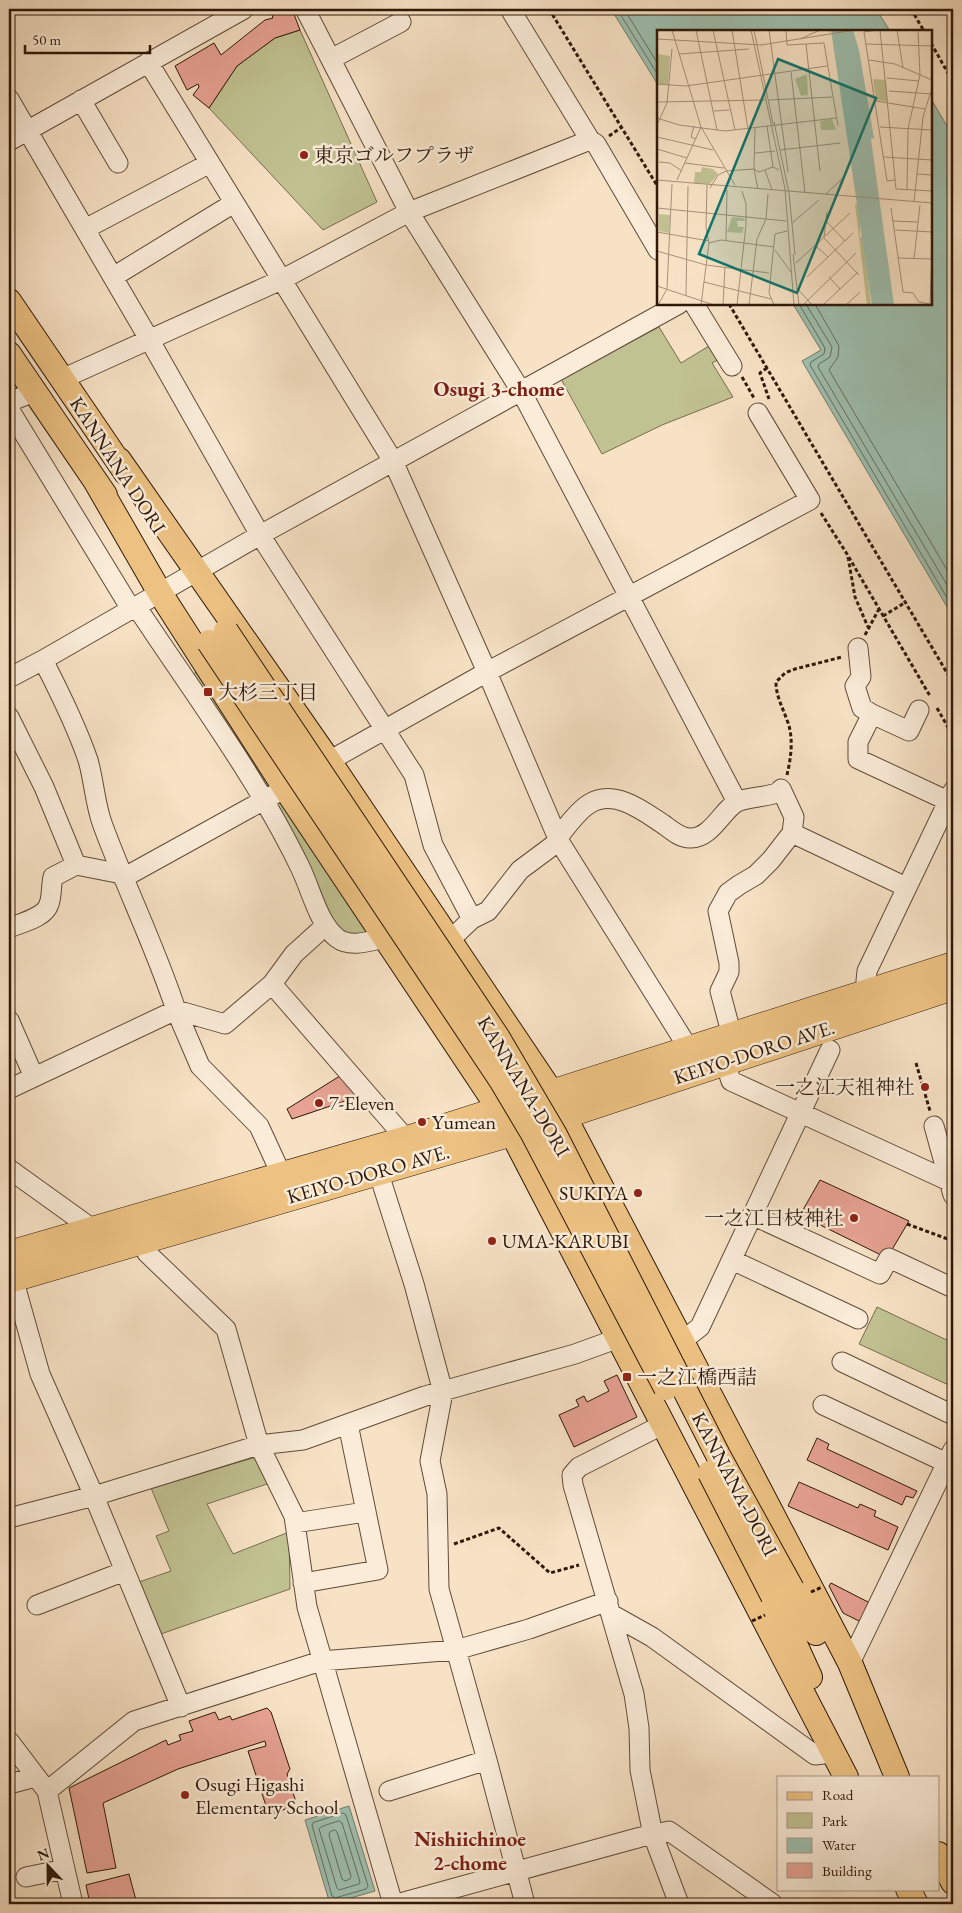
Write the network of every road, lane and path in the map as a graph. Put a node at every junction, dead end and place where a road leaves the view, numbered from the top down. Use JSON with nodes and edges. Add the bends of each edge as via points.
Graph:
{"nodes":[{"id":1,"x":244,"y":9,"type":"edge"},
{"id":2,"x":305,"y":9,"type":"edge"},
{"id":3,"x":510,"y":9,"type":"edge"},
{"id":4,"x":549,"y":9,"type":"edge"},
{"id":5,"x":911,"y":9,"type":"edge"},
{"id":6,"x":401,"y":22,"type":"dead end"},
{"id":7,"x":923,"y":30,"type":"edge"},
{"id":8,"x":932,"y":45,"type":"edge"},
{"id":9,"x":331,"y":60,"type":"junction"},
{"id":10,"x":148,"y":62,"type":"junction"},
{"id":11,"x":953,"y":82,"type":"edge"},
{"id":12,"x":9,"y":99,"type":"edge"},
{"id":13,"x":81,"y":100,"type":"junction"},
{"id":14,"x":28,"y":130,"type":"junction"},
{"id":15,"x":590,"y":140,"type":"junction"},
{"id":16,"x":9,"y":141,"type":"edge"},
{"id":17,"x":118,"y":163,"type":"dead end"},
{"id":18,"x":210,"y":163,"type":"junction"},
{"id":19,"x":657,"y":185,"type":"edge"},
{"id":20,"x":234,"y":204,"type":"junction"},
{"id":21,"x":409,"y":212,"type":"junction"},
{"id":22,"x":85,"y":229,"type":"junction"},
{"id":23,"x":657,"y":248,"type":"edge"},
{"id":24,"x":113,"y":277,"type":"junction"},
{"id":25,"x":281,"y":280,"type":"junction"},
{"id":26,"x":9,"y":301,"type":"edge"},
{"id":27,"x":677,"y":305,"type":"edge"},
{"id":28,"x":695,"y":305,"type":"edge"},
{"id":29,"x":730,"y":305,"type":"edge"},
{"id":30,"x":149,"y":339,"type":"junction"},
{"id":31,"x":9,"y":354,"type":"edge"},
{"id":32,"x":732,"y":366,"type":"dead end"},
{"id":33,"x":767,"y":368,"type":"junction"},
{"id":34,"x":62,"y":379,"type":"junction"},
{"id":35,"x":521,"y":391,"type":"junction"},
{"id":36,"x":34,"y":392,"type":"junction"},
{"id":37,"x":9,"y":402,"type":"edge"},
{"id":38,"x":9,"y":409,"type":"edge"},
{"id":39,"x":765,"y":410,"type":"joint"},
{"id":40,"x":393,"y":461,"type":"junction"},
{"id":41,"x":810,"y":500,"type":"junction"},
{"id":42,"x":260,"y":535,"type":"junction"},
{"id":43,"x":847,"y":554,"type":"junction"},
{"id":44,"x":179,"y":581,"type":"junction"},
{"id":45,"x":630,"y":596,"type":"junction"},
{"id":46,"x":906,"y":602,"type":"junction"},
{"id":47,"x":134,"y":608,"type":"junction"},
{"id":48,"x":879,"y":609,"type":"junction"},
{"id":49,"x":883,"y":616,"type":"junction"},
{"id":50,"x":868,"y":627,"type":"junction"},
{"id":51,"x":858,"y":648,"type":"junction"},
{"id":52,"x":43,"y":660,"type":"junction"},
{"id":53,"x":487,"y":672,"type":"junction"},
{"id":54,"x":9,"y":678,"type":"edge"},
{"id":55,"x":953,"y":683,"type":"edge"},
{"id":56,"x":919,"y":710,"type":"dead end"},
{"id":57,"x":872,"y":714,"type":"junction"},
{"id":58,"x":9,"y":717,"type":"edge"},
{"id":59,"x":384,"y":729,"type":"junction"},
{"id":60,"x":953,"y":736,"type":"edge"},
{"id":61,"x":329,"y":761,"type":"junction"},
{"id":62,"x":285,"y":788,"type":"junction"},
{"id":63,"x":780,"y":791,"type":"junction"},
{"id":64,"x":951,"y":796,"type":"edge"},
{"id":65,"x":264,"y":800,"type":"junction"},
{"id":66,"x":737,"y":802,"type":"junction"},
{"id":67,"x":792,"y":833,"type":"junction"},
{"id":68,"x":558,"y":839,"type":"junction"},
{"id":69,"x":76,"y":866,"type":"junction"},
{"id":70,"x":122,"y":876,"type":"junction"},
{"id":71,"x":906,"y":887,"type":"junction"},
{"id":72,"x":472,"y":919,"type":"junction"},
{"id":73,"x":325,"y":926,"type":"junction"},
{"id":74,"x":9,"y":928,"type":"edge"},
{"id":75,"x":385,"y":938,"type":"junction"},
{"id":76,"x":450,"y":940,"type":"junction"},
{"id":77,"x":953,"y":966,"type":"edge"},
{"id":78,"x":272,"y":984,"type":"junction"},
{"id":79,"x":953,"y":986,"type":"edge"},
{"id":80,"x":871,"y":992,"type":"junction"},
{"id":81,"x":176,"y":1010,"type":"junction"},
{"id":82,"x":9,"y":1020,"type":"edge"},
{"id":83,"x":732,"y":1036,"type":"junction"},
{"id":84,"x":689,"y":1049,"type":"junction"},
{"id":85,"x":830,"y":1050,"type":"dead end"},
{"id":86,"x":725,"y":1062,"type":"junction"},
{"id":87,"x":916,"y":1063,"type":"dead end"},
{"id":88,"x":34,"y":1077,"type":"junction"},
{"id":89,"x":9,"y":1089,"type":"edge"},
{"id":90,"x":558,"y":1104,"type":"junction"},
{"id":91,"x":801,"y":1113,"type":"junction"},
{"id":92,"x":506,"y":1121,"type":"junction"},
{"id":93,"x":934,"y":1126,"type":"joint"},
{"id":94,"x":408,"y":1140,"type":"junction"},
{"id":95,"x":947,"y":1152,"type":"edge"},
{"id":96,"x":9,"y":1170,"type":"edge"},
{"id":97,"x":378,"y":1171,"type":"junction"},
{"id":98,"x":282,"y":1176,"type":"junction"},
{"id":99,"x":951,"y":1188,"type":"edge"},
{"id":100,"x":752,"y":1215,"type":"junction"},
{"id":101,"x":907,"y":1224,"type":"dead end"},
{"id":102,"x":94,"y":1230,"type":"junction"},
{"id":103,"x":143,"y":1240,"type":"junction"},
{"id":104,"x":953,"y":1241,"type":"edge"},
{"id":105,"x":732,"y":1260,"type":"junction"},
{"id":106,"x":10,"y":1270,"type":"edge"},
{"id":107,"x":953,"y":1288,"type":"edge"},
{"id":108,"x":858,"y":1319,"type":"dead end"},
{"id":109,"x":619,"y":1338,"type":"junction"},
{"id":110,"x":682,"y":1341,"type":"junction"},
{"id":111,"x":842,"y":1362,"type":"dead end"},
{"id":112,"x":443,"y":1392,"type":"junction"},
{"id":113,"x":823,"y":1405,"type":"dead end"},
{"id":114,"x":953,"y":1415,"type":"edge"},
{"id":115,"x":348,"y":1424,"type":"junction"},
{"id":116,"x":664,"y":1424,"type":"junction"},
{"id":117,"x":259,"y":1444,"type":"junction"},
{"id":118,"x":950,"y":1456,"type":"edge"},
{"id":119,"x":94,"y":1496,"type":"junction"},
{"id":120,"x":365,"y":1512,"type":"junction"},
{"id":121,"x":9,"y":1518,"type":"edge"},
{"id":122,"x":295,"y":1523,"type":"junction"},
{"id":123,"x":439,"y":1550,"type":"junction"},
{"id":124,"x":595,"y":1560,"type":"junction"},
{"id":125,"x":125,"y":1571,"type":"junction"},
{"id":126,"x":304,"y":1583,"type":"junction"},
{"id":127,"x":783,"y":1592,"type":"junction"},
{"id":128,"x":37,"y":1605,"type":"dead end"},
{"id":129,"x":610,"y":1608,"type":"junction"},
{"id":130,"x":456,"y":1650,"type":"junction"},
{"id":131,"x":321,"y":1661,"type":"junction"},
{"id":132,"x":850,"y":1663,"type":"junction"},
{"id":133,"x":181,"y":1707,"type":"junction"},
{"id":134,"x":9,"y":1741,"type":"edge"},
{"id":135,"x":832,"y":1753,"type":"junction"},
{"id":136,"x":487,"y":1760,"type":"junction"},
{"id":137,"x":845,"y":1776,"type":"edge"},
{"id":138,"x":854,"y":1776,"type":"edge"},
{"id":139,"x":896,"y":1776,"type":"edge"},
{"id":140,"x":897,"y":1776,"type":"edge"},
{"id":141,"x":35,"y":1777,"type":"junction"},
{"id":142,"x":9,"y":1784,"type":"edge"},
{"id":143,"x":47,"y":1791,"type":"junction"},
{"id":144,"x":389,"y":1791,"type":"dead end"},
{"id":145,"x":653,"y":1835,"type":"junction"},
{"id":146,"x":65,"y":1869,"type":"junction"},
{"id":147,"x":516,"y":1871,"type":"junction"},
{"id":148,"x":26,"y":1877,"type":"dead end"},
{"id":149,"x":909,"y":1890,"type":"edge"},
{"id":150,"x":73,"y":1904,"type":"edge"},
{"id":151,"x":393,"y":1904,"type":"edge"},
{"id":152,"x":397,"y":1904,"type":"edge"},
{"id":153,"x":525,"y":1904,"type":"edge"},
{"id":154,"x":679,"y":1904,"type":"edge"},
{"id":155,"x":773,"y":1904,"type":"edge"},
{"id":156,"x":916,"y":1904,"type":"edge"}],
"edges":[{"from":1,"to":10,"type":"street"},
{"from":2,"to":9,"type":"street"},
{"from":3,"to":15,"type":"street"},
{"from":4,"to":19,"type":"path"},
{"from":5,"to":7,"type":"path"},
{"from":6,"to":9,"type":"street"},
{"from":8,"to":11,"type":"path"},
{"from":9,"to":21,"type":"street"},
{"from":10,"to":13,"type":"street"},
{"from":10,"to":18,"type":"street"},
{"from":12,"to":14,"type":"street"},
{"from":13,"to":14,"type":"street"},
{"from":13,"to":17,"type":"street"},
{"from":14,"to":16,"type":"street"},
{"from":14,"to":22,"type":"street"},
{"from":15,"to":21,"type":"street"},
{"from":15,"to":23,"type":"street","via":[[596,144]]},
{"from":18,"to":20,"type":"street"},
{"from":18,"to":22,"type":"street"},
{"from":20,"to":24,"type":"street"},
{"from":20,"to":25,"type":"street"},
{"from":21,"to":25,"type":"street"},
{"from":21,"to":35,"type":"street"},
{"from":22,"to":24,"type":"street"},
{"from":24,"to":30,"type":"street"},
{"from":25,"to":30,"type":"street"},
{"from":25,"to":40,"type":"street"},
{"from":26,"to":34,"type":"main road","name":"KANNANA DORI"},
{"from":27,"to":35,"type":"street"},
{"from":28,"to":32,"type":"street"},
{"from":29,"to":33,"type":"path"},
{"from":30,"to":34,"type":"street"},
{"from":30,"to":42,"type":"street"},
{"from":31,"to":36,"type":"main road","name":"KANNANA DORI"},
{"from":33,"to":39,"type":"path","via":[[760,373]]},
{"from":33,"to":46,"type":"path"},
{"from":34,"to":44,"type":"main road","name":"KANNANA DORI","via":[[119,460]]},
{"from":35,"to":40,"type":"street"},
{"from":35,"to":45,"type":"street"},
{"from":36,"to":37,"type":"street"},
{"from":36,"to":44,"type":"main road","name":"KANNANA DORI","via":[[96,482]]},
{"from":38,"to":47,"type":"street"},
{"from":39,"to":41,"type":"street"},
{"from":40,"to":42,"type":"street"},
{"from":40,"to":53,"type":"street"},
{"from":41,"to":43,"type":"path"},
{"from":41,"to":45,"type":"street"},
{"from":42,"to":44,"type":"street"},
{"from":42,"to":59,"type":"street"},
{"from":43,"to":48,"type":"path"},
{"from":43,"to":50,"type":"path","via":[[855,597]]},
{"from":44,"to":47,"type":"street"},
{"from":44,"to":61,"type":"main road"},
{"from":44,"to":62,"type":"main road"},
{"from":44,"to":127,"type":"main road","name":"KANNANA-DORI","bridge":true,"via":[[501,1080]]},
{"from":45,"to":53,"type":"street"},
{"from":45,"to":66,"type":"street"},
{"from":46,"to":49,"type":"path"},
{"from":46,"to":55,"type":"path"},
{"from":47,"to":52,"type":"street"},
{"from":47,"to":65,"type":"street"},
{"from":48,"to":49,"type":"path"},
{"from":48,"to":50,"type":"path"},
{"from":49,"to":60,"type":"path"},
{"from":50,"to":51,"type":"path"},
{"from":51,"to":57,"type":"street","via":[[860,678],[856,686],[862,708]]},
{"from":51,"to":63,"type":"path","via":[[835,660],[785,673],[776,682],[776,693],[791,736],[788,773]]},
{"from":52,"to":54,"type":"street"},
{"from":52,"to":70,"type":"street","via":[[69,710],[88,762],[101,820]]},
{"from":53,"to":59,"type":"street"},
{"from":53,"to":68,"type":"street"},
{"from":56,"to":57,"type":"street","via":[[909,731]]},
{"from":57,"to":64,"type":"street","via":[[858,742],[858,759]]},
{"from":58,"to":69,"type":"street","via":[[44,787]]},
{"from":59,"to":61,"type":"street"},
{"from":59,"to":72,"type":"street","via":[[414,775],[432,845]]},
{"from":61,"to":76,"type":"main road"},
{"from":62,"to":65,"type":"street"},
{"from":62,"to":75,"type":"main road"},
{"from":63,"to":66,"type":"street"},
{"from":63,"to":67,"type":"street","via":[[794,817]]},
{"from":64,"to":71,"type":"street"},
{"from":65,"to":70,"type":"street"},
{"from":65,"to":73,"type":"street","via":[[301,868]]},
{"from":66,"to":68,"type":"street","via":[[704,833],[696,838],[687,838],[638,808],[621,801],[599,800],[585,807]]},
{"from":67,"to":71,"type":"street"},
{"from":67,"to":83,"type":"street","via":[[756,875],[728,893],[718,911],[729,963],[720,991]]},
{"from":68,"to":72,"type":"street","via":[[520,870],[488,910]]},
{"from":68,"to":84,"type":"street"},
{"from":69,"to":70,"type":"street"},
{"from":69,"to":74,"type":"street","via":[[53,876],[46,910]]},
{"from":70,"to":81,"type":"street"},
{"from":71,"to":80,"type":"street","via":[[866,971]]},
{"from":72,"to":76,"type":"street"},
{"from":73,"to":75,"type":"street","via":[[338,939],[353,943]]},
{"from":73,"to":78,"type":"street","via":[[294,954]]},
{"from":75,"to":92,"type":"main road"},
{"from":76,"to":90,"type":"main road"},
{"from":77,"to":80,"type":"highway","name":"KEIYO-DORO AVE."},
{"from":78,"to":81,"type":"street","via":[[225,1024]]},
{"from":78,"to":94,"type":"street"},
{"from":79,"to":86,"type":"highway","name":"KEIYO-DORO AVE."},
{"from":80,"to":83,"type":"highway","name":"KEIYO-DORO AVE."},
{"from":81,"to":88,"type":"street"},
{"from":81,"to":98,"type":"street","via":[[200,1066],[259,1126]]},
{"from":82,"to":88,"type":"street"},
{"from":83,"to":84,"type":"highway","name":"KEIYO-DORO AVE."},
{"from":84,"to":90,"type":"highway","name":"KEIYO-DORO AVE."},
{"from":85,"to":91,"type":"street"},
{"from":86,"to":90,"type":"highway","name":"KEIYO-DORO AVE."},
{"from":86,"to":91,"type":"street","via":[[731,1081]]},
{"from":87,"to":93,"type":"path"},
{"from":88,"to":89,"type":"street"},
{"from":90,"to":92,"type":"highway","name":"KEIYO-DORO AVE."},
{"from":90,"to":110,"type":"main road"},
{"from":91,"to":99,"type":"street"},
{"from":91,"to":100,"type":"street"},
{"from":92,"to":94,"type":"highway","name":"KEIYO-DORO AVE."},
{"from":92,"to":97,"type":"highway","name":"KEIYO-DORO AVE."},
{"from":92,"to":109,"type":"main road"},
{"from":93,"to":95,"type":"street"},
{"from":94,"to":98,"type":"highway","name":"KEIYO-DORO AVE."},
{"from":95,"to":99,"type":"street"},
{"from":96,"to":102,"type":"street"},
{"from":97,"to":103,"type":"highway","name":"KEIYO-DORO AVE."},
{"from":97,"to":112,"type":"street","via":[[414,1284]]},
{"from":98,"to":102,"type":"highway","name":"KEIYO-DORO AVE."},
{"from":100,"to":105,"type":"street"},
{"from":100,"to":107,"type":"street","via":[[880,1274],[889,1258]]},
{"from":101,"to":104,"type":"path"},
{"from":102,"to":106,"type":"highway","name":"KEIYO-DORO AVE."},
{"from":103,"to":106,"type":"highway","name":"KEIYO-DORO AVE."},
{"from":103,"to":117,"type":"street","via":[[147,1253],[226,1329]]},
{"from":105,"to":108,"type":"street"},
{"from":105,"to":110,"type":"street","via":[[700,1327]]},
{"from":106,"to":119,"type":"street","via":[[40,1374]]},
{"from":109,"to":112,"type":"street"},
{"from":109,"to":116,"type":"main road"},
{"from":110,"to":132,"type":"main road"},
{"from":111,"to":114,"type":"street"},
{"from":112,"to":115,"type":"street"},
{"from":112,"to":123,"type":"street","via":[[430,1460],[437,1494]]},
{"from":113,"to":118,"type":"street"},
{"from":115,"to":117,"type":"street","via":[[303,1440]]},
{"from":115,"to":120,"type":"street"},
{"from":116,"to":124,"type":"street","via":[[580,1467],[572,1475]]},
{"from":116,"to":135,"type":"main road"},
{"from":117,"to":119,"type":"street"},
{"from":117,"to":122,"type":"street"},
{"from":118,"to":132,"type":"street"},
{"from":119,"to":121,"type":"street"},
{"from":119,"to":125,"type":"street"},
{"from":120,"to":122,"type":"street"},
{"from":120,"to":126,"type":"street","via":[[378,1570]]},
{"from":122,"to":126,"type":"street"},
{"from":123,"to":124,"type":"path","via":[[499,1528],[550,1573]]},
{"from":123,"to":130,"type":"street","via":[[439,1589]]},
{"from":124,"to":129,"type":"street"},
{"from":125,"to":128,"type":"street"},
{"from":125,"to":133,"type":"street"},
{"from":126,"to":131,"type":"street"},
{"from":127,"to":138,"type":"main road","name":"KANNANA-DORI"},
{"from":127,"to":139,"type":"main road","name":"KANNANA-DORI"},
{"from":129,"to":130,"type":"street"},
{"from":129,"to":135,"type":"street","via":[[815,1755]]},
{"from":129,"to":145,"type":"street","via":[[634,1694],[640,1770]]},
{"from":130,"to":131,"type":"street"},
{"from":130,"to":136,"type":"street"},
{"from":131,"to":133,"type":"street"},
{"from":131,"to":151,"type":"street"},
{"from":132,"to":140,"type":"main road"},
{"from":133,"to":143,"type":"street","via":[[134,1720]]},
{"from":134,"to":141,"type":"street"},
{"from":135,"to":137,"type":"main road"},
{"from":136,"to":144,"type":"street"},
{"from":136,"to":147,"type":"street"},
{"from":141,"to":142,"type":"street"},
{"from":141,"to":143,"type":"street"},
{"from":143,"to":146,"type":"street"},
{"from":145,"to":147,"type":"street"},
{"from":145,"to":154,"type":"street"},
{"from":145,"to":155,"type":"street","via":[[670,1831]]},
{"from":146,"to":148,"type":"street"},
{"from":146,"to":150,"type":"street"},
{"from":147,"to":152,"type":"street"},
{"from":147,"to":153,"type":"street"},
{"from":149,"to":156,"type":"main road"}]}
